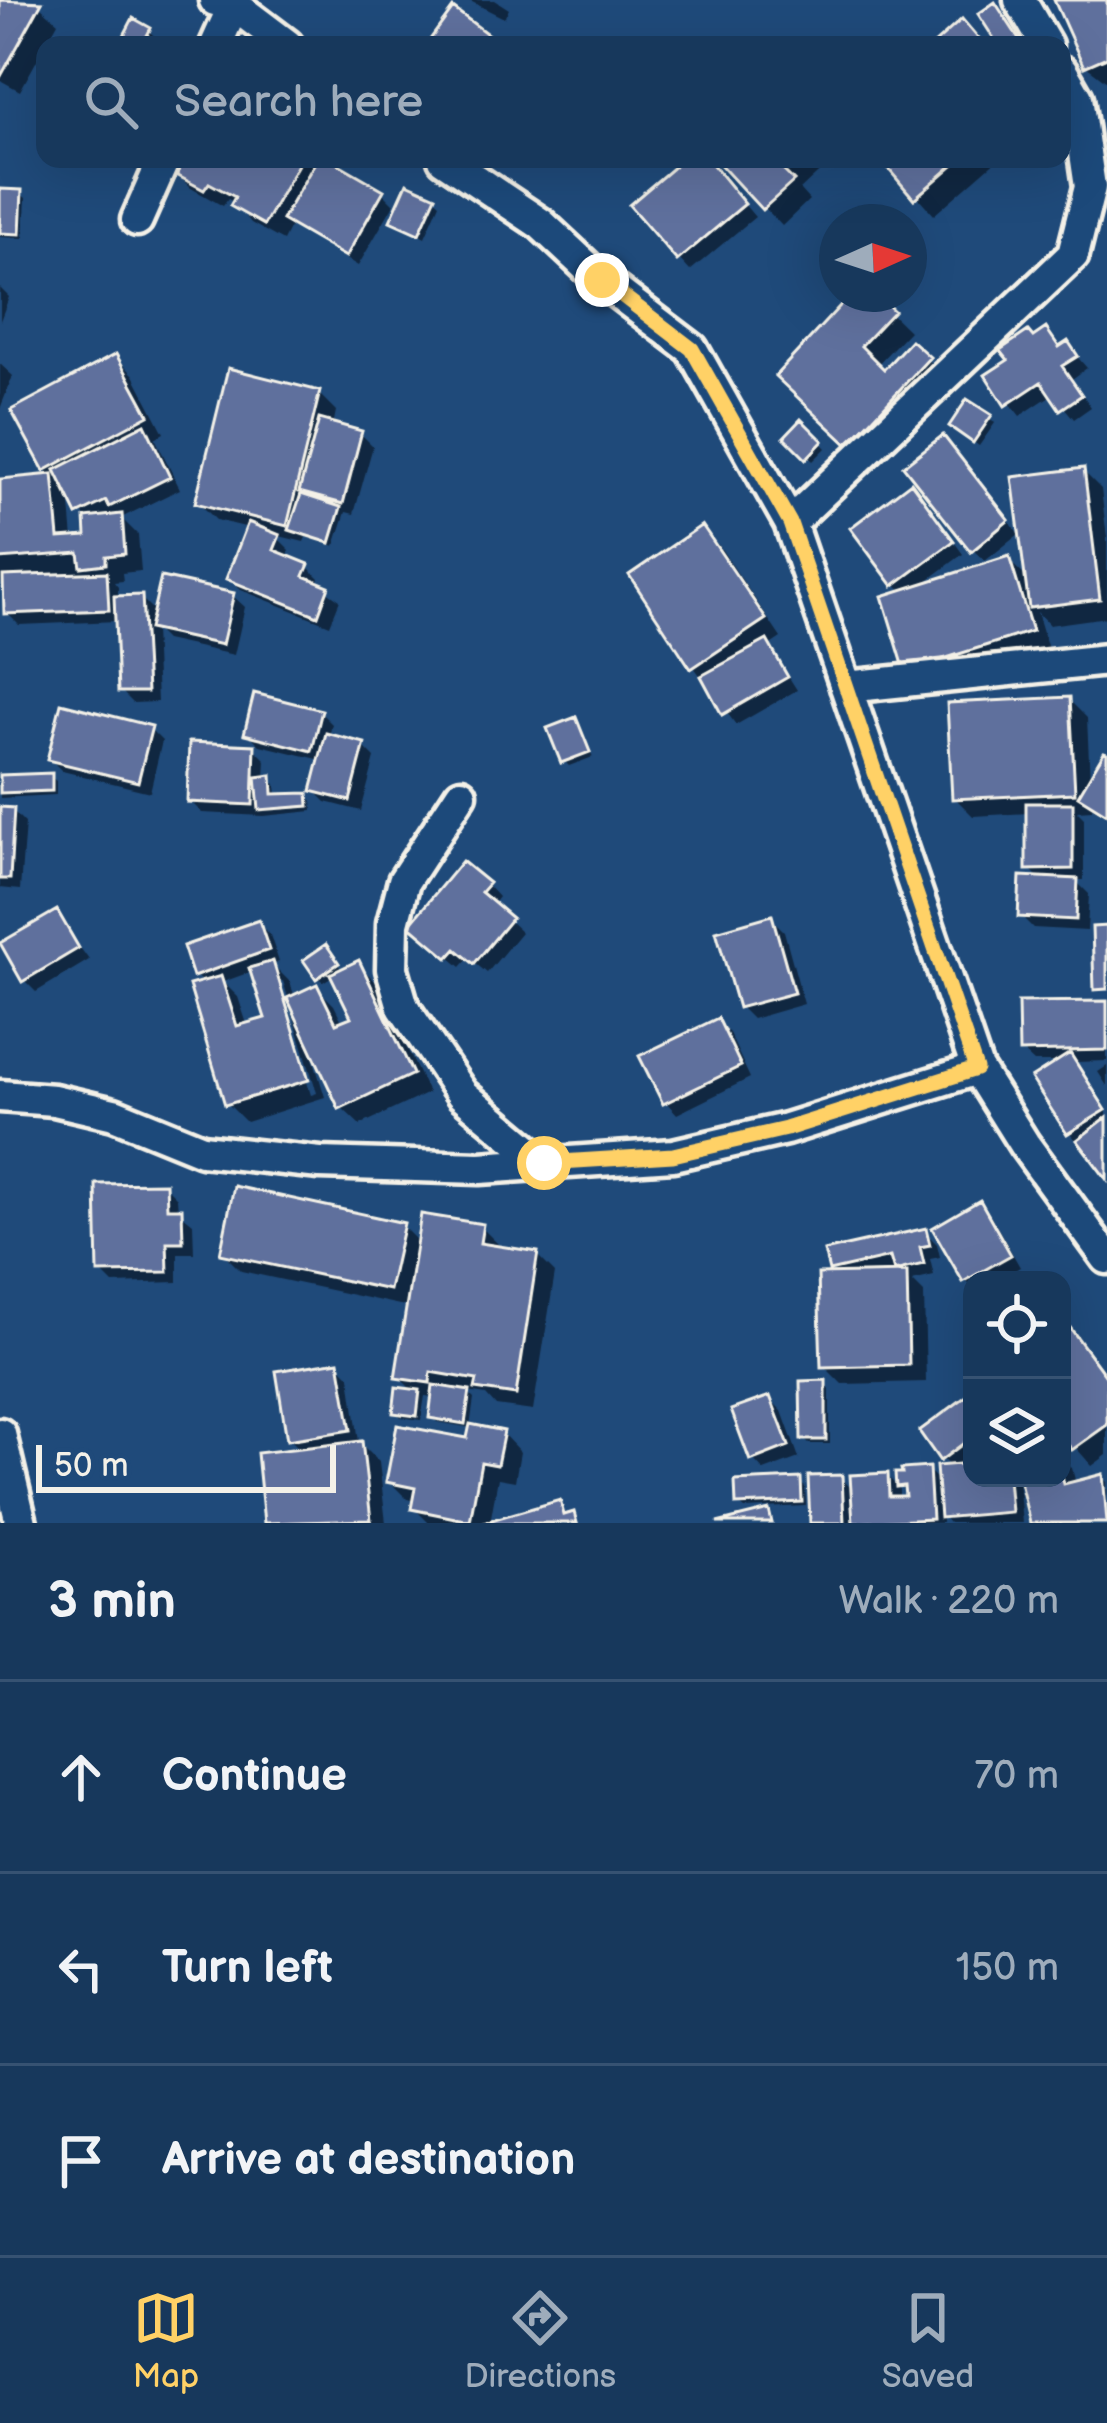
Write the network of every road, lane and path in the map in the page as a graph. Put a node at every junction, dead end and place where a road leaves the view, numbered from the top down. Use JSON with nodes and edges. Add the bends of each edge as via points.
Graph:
{"nodes":[{"id":1,"x":1020,"y":0,"type":"edge"},
{"id":2,"x":225,"y":3,"type":"edge"},
{"id":3,"x":218,"y":36,"type":"edge"},
{"id":4,"x":274,"y":36,"type":"edge"},
{"id":5,"x":1041,"y":36,"type":"edge"},
{"id":6,"x":1071,"y":88,"type":"edge"},
{"id":7,"x":458,"y":168,"type":"edge"},
{"id":8,"x":790,"y":523,"type":"junction"},
{"id":9,"x":1107,"y":659,"type":"edge"},
{"id":10,"x":846,"y":687,"type":"junction"},
{"id":11,"x":461,"y":794,"type":"dead end"},
{"id":12,"x":976,"y":1069,"type":"junction"},
{"id":13,"x":0,"y":1096,"type":"edge"},
{"id":14,"x":544,"y":1163,"type":"junction"},
{"id":15,"x":1107,"y":1258,"type":"edge"},
{"id":16,"x":0,"y":1434,"type":"edge"},
{"id":17,"x":21,"y":1523,"type":"edge"}],
"edges":[{"from":1,"to":5,"type":"street"},
{"from":2,"to":3,"type":"street"},
{"from":2,"to":4,"type":"street"},
{"from":6,"to":8,"type":"street","via":[[1090,187],[1073,255]]},
{"from":7,"to":8,"type":"street","via":[[542,224],[692,349]]},
{"from":8,"to":10,"type":"street"},
{"from":9,"to":10,"type":"street"},
{"from":10,"to":12,"type":"street"},
{"from":11,"to":14,"type":"street","via":[[404,881],[392,969],[403,1007],[462,1094]]},
{"from":12,"to":14,"type":"street","via":[[673,1155]]},
{"from":12,"to":15,"type":"street"},
{"from":13,"to":14,"type":"street","via":[[114,1114],[202,1150],[320,1163]]},
{"from":16,"to":17,"type":"street"}]}
